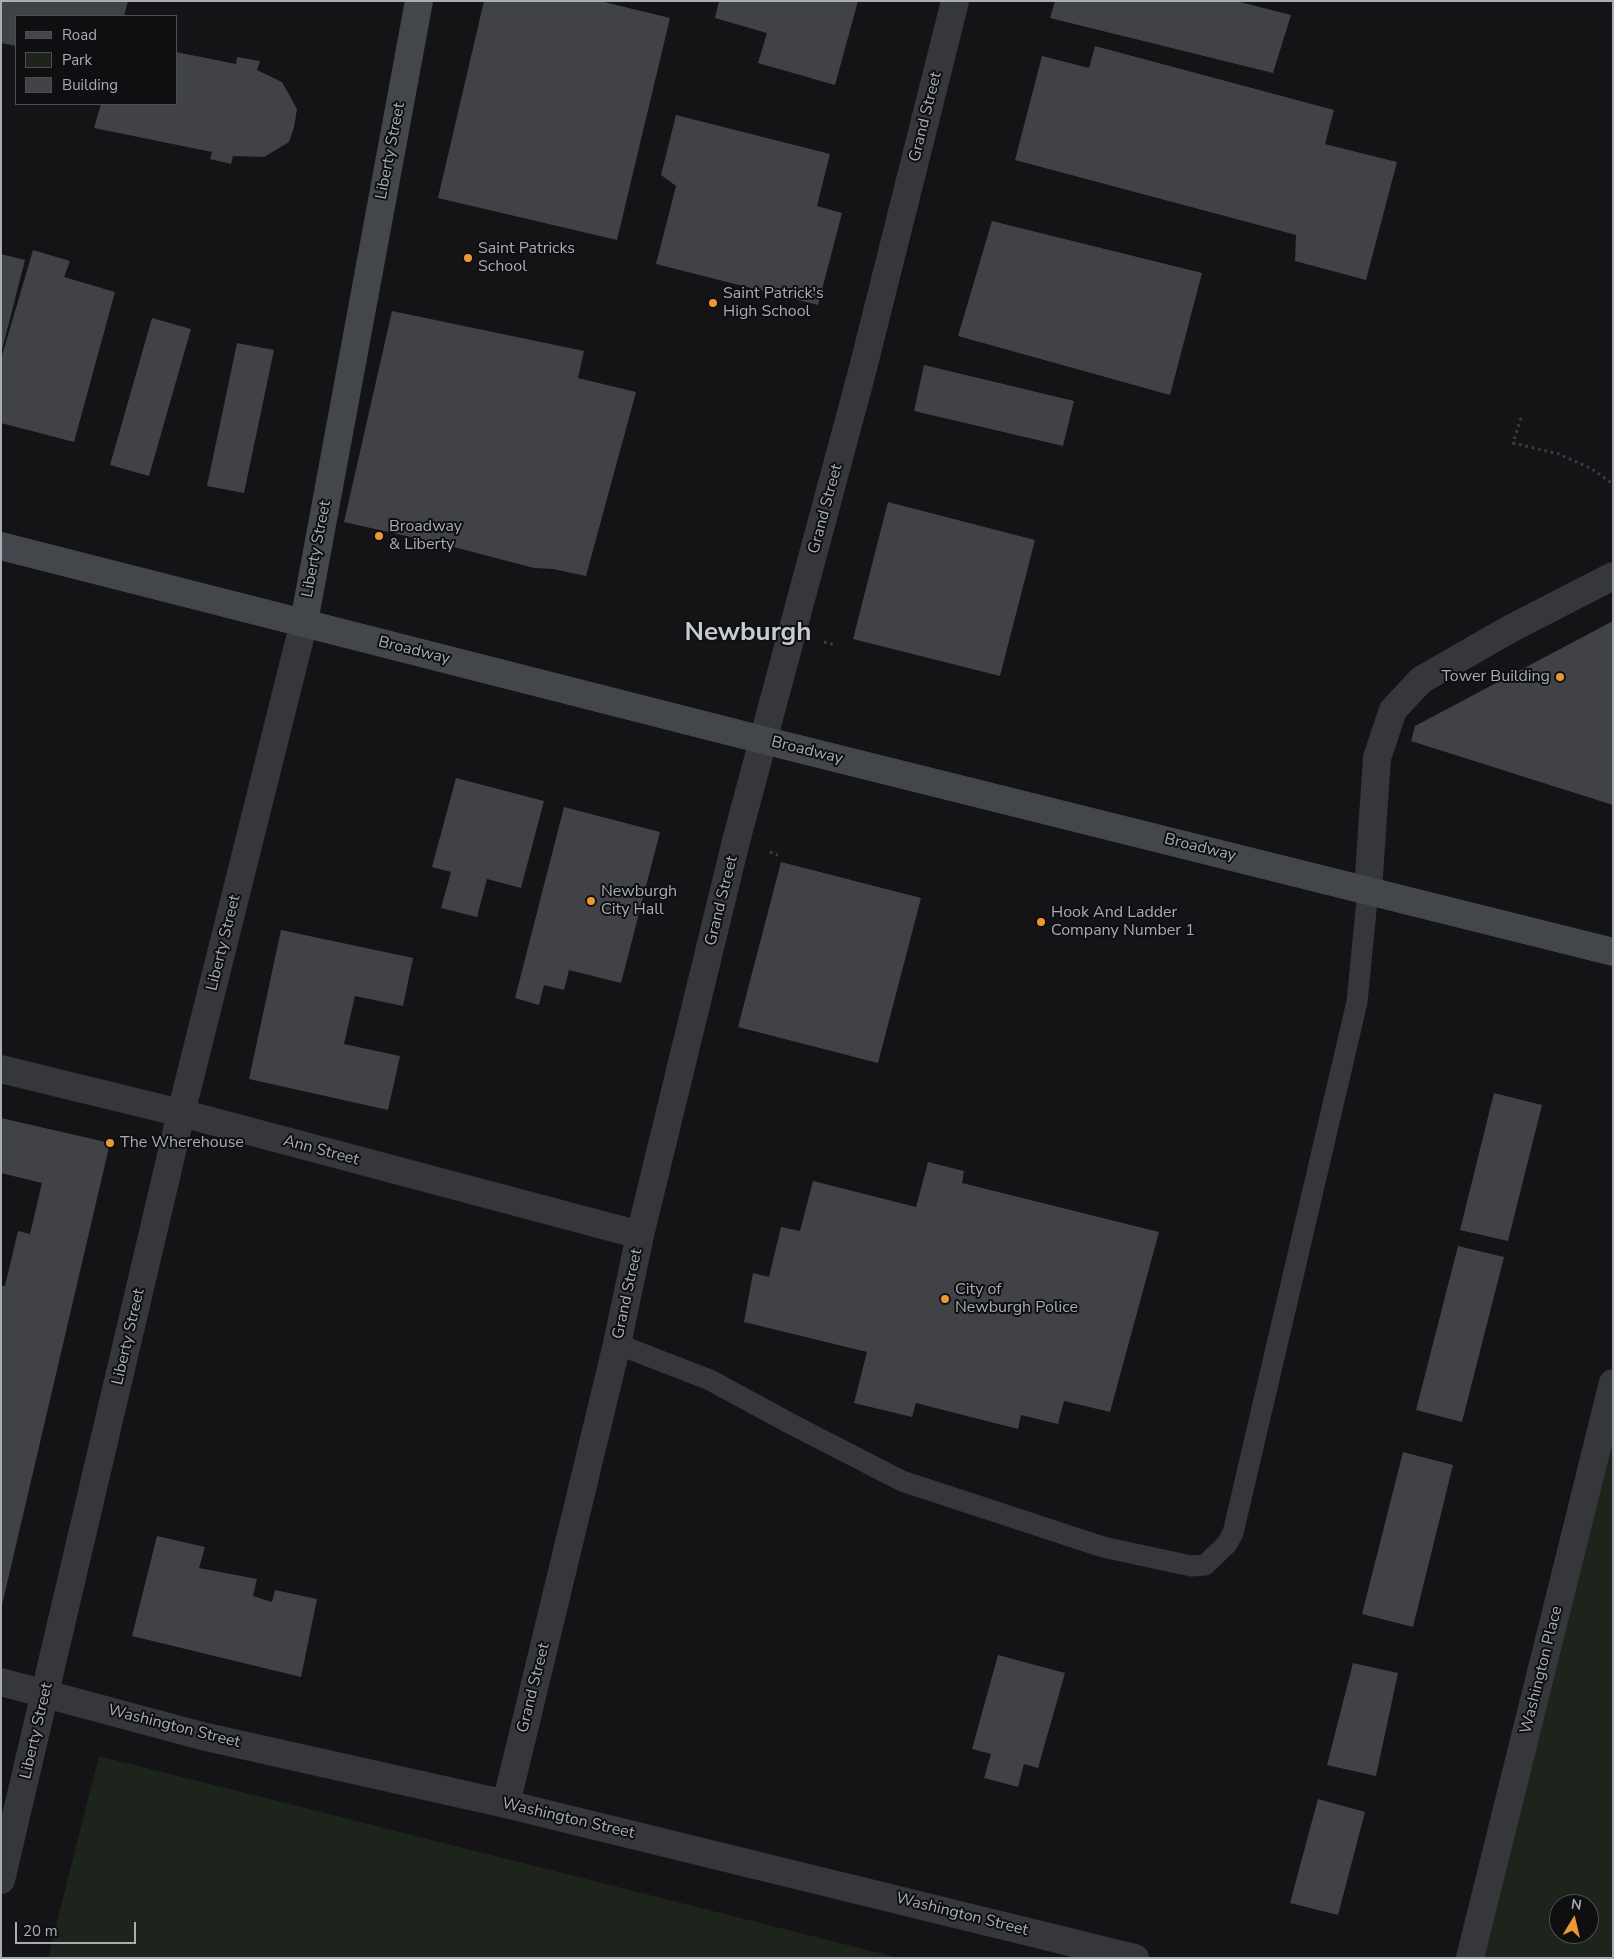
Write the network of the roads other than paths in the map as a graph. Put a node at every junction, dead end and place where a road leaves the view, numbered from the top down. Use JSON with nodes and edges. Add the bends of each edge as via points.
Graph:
{"nodes":[{"id":1,"x":419,"y":1,"type":"edge"},
{"id":2,"x":955,"y":1,"type":"edge"},
{"id":3,"x":1,"y":546,"type":"edge"},
{"id":4,"x":1613,"y":576,"type":"edge"},
{"id":5,"x":304,"y":622,"type":"junction"},
{"id":6,"x":763,"y":740,"type":"junction"},
{"id":7,"x":1368,"y":890,"type":"junction"},
{"id":8,"x":1613,"y":952,"type":"edge"},
{"id":9,"x":1,"y":1069,"type":"edge"},
{"id":10,"x":181,"y":1114,"type":"junction"},
{"id":11,"x":640,"y":1235,"type":"junction"},
{"id":12,"x":617,"y":1344,"type":"junction"},
{"id":13,"x":1613,"y":1383,"type":"edge"},
{"id":14,"x":1,"y":1682,"type":"edge"},
{"id":15,"x":46,"y":1693,"type":"junction"},
{"id":16,"x":506,"y":1804,"type":"junction"},
{"id":17,"x":1,"y":1880,"type":"edge"},
{"id":18,"x":1136,"y":1958,"type":"edge"},
{"id":19,"x":1470,"y":1958,"type":"edge"}],
"edges":[{"from":1,"to":5,"type":"street","name":"Liberty Street"},
{"from":2,"to":6,"type":"street","name":"Grand Street","via":[[862,372]]},
{"from":3,"to":5,"type":"street","name":"Broadway"},
{"from":4,"to":7,"type":"street","via":[[1421,680],[1393,710],[1378,758]]},
{"from":5,"to":6,"type":"street","name":"Broadway"},
{"from":5,"to":10,"type":"street","name":"Liberty Street"},
{"from":6,"to":7,"type":"street","name":"Broadway"},
{"from":6,"to":11,"type":"street","name":"Grand Street"},
{"from":7,"to":8,"type":"street","name":"Broadway"},
{"from":7,"to":12,"type":"lane","via":[[1357,1002],[1233,1533],[1227,1544],[1205,1565],[1191,1566],[1103,1547],[902,1481],[710,1380]]},
{"from":9,"to":10,"type":"street","name":"Ann Street"},
{"from":10,"to":11,"type":"street","name":"Ann Street"},
{"from":10,"to":15,"type":"street","name":"Liberty Street"},
{"from":11,"to":12,"type":"street","name":"Grand Street"},
{"from":12,"to":16,"type":"street","name":"Grand Street"},
{"from":13,"to":19,"type":"street","name":"Washington Place"},
{"from":14,"to":15,"type":"street","name":"Washington Street"},
{"from":15,"to":16,"type":"street","name":"Washington Street","via":[[202,1736]]},
{"from":15,"to":17,"type":"street","name":"Liberty Street"},
{"from":16,"to":18,"type":"street","name":"Washington Street"}]}
